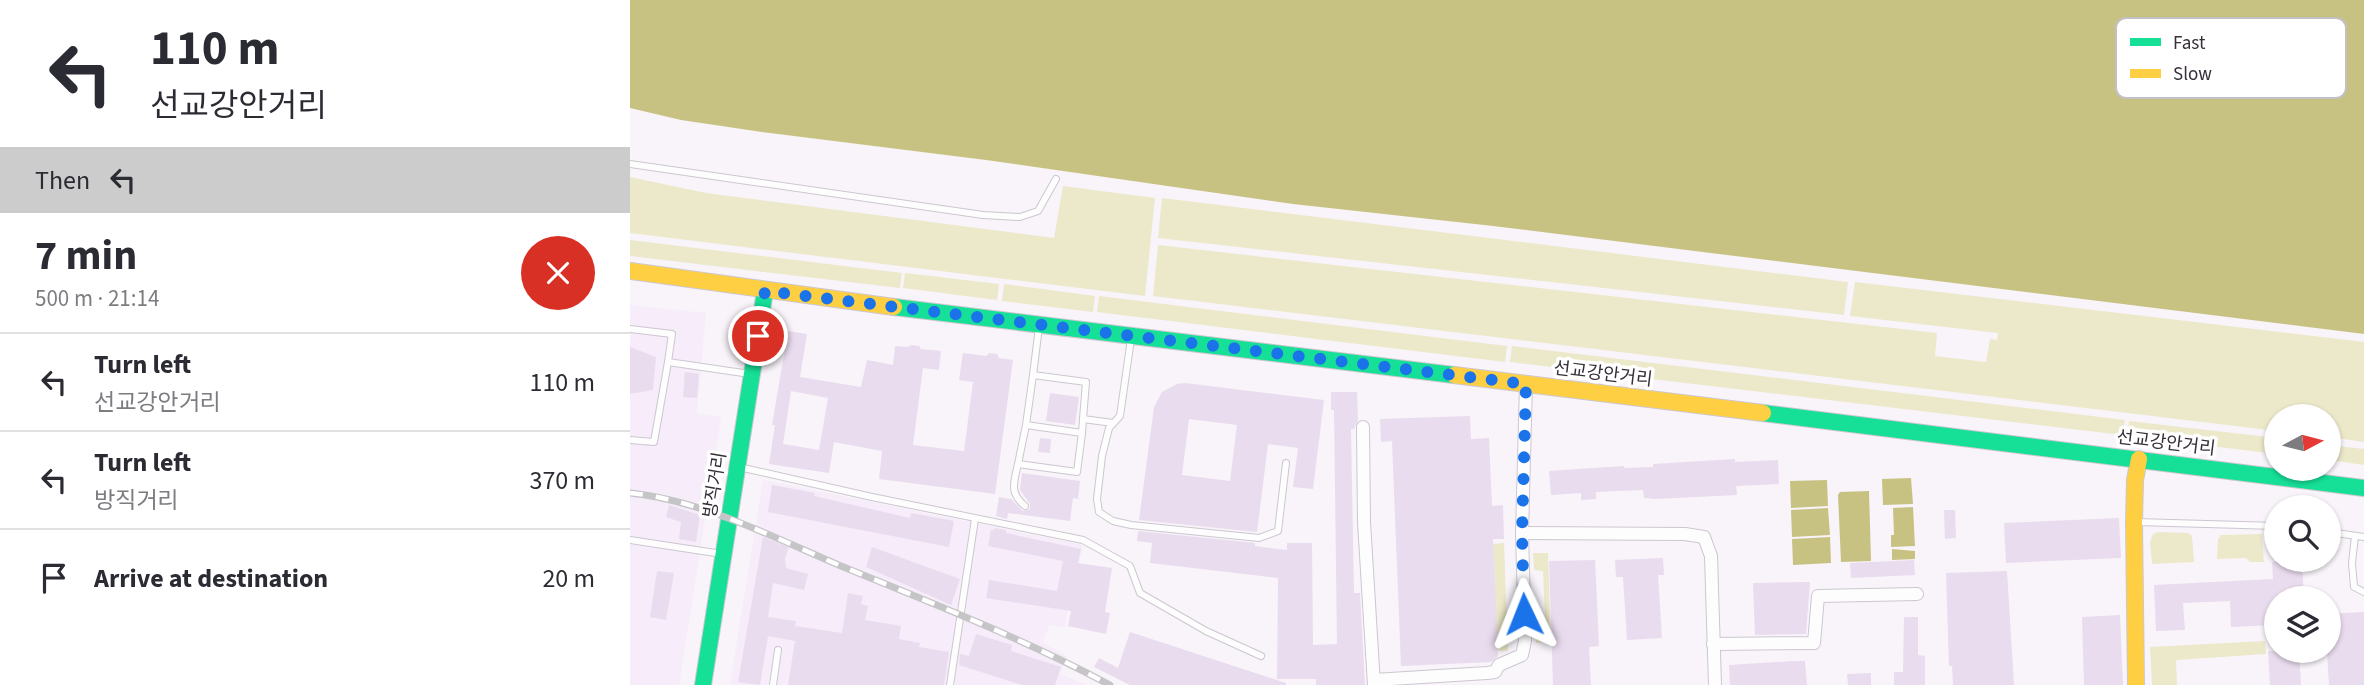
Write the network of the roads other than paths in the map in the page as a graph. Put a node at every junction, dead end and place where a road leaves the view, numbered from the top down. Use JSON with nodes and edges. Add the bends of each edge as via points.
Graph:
{"nodes":[{"id":1,"x":630,"y":164,"type":"edge"},
{"id":2,"x":1056,"y":179,"type":"dead end"},
{"id":3,"x":630,"y":271,"type":"edge"},
{"id":4,"x":765,"y":291,"type":"junction"},
{"id":5,"x":1039,"y":325,"type":"junction"},
{"id":6,"x":630,"y":328,"type":"edge"},
{"id":7,"x":1131,"y":337,"type":"junction"},
{"id":8,"x":668,"y":362,"type":"junction"},
{"id":9,"x":752,"y":374,"type":"junction"},
{"id":10,"x":1033,"y":375,"type":"junction"},
{"id":11,"x":1526,"y":384,"type":"junction"},
{"id":12,"x":1083,"y":419,"type":"junction"},
{"id":13,"x":1113,"y":423,"type":"junction"},
{"id":14,"x":1026,"y":425,"type":"junction"},
{"id":15,"x":1363,"y":427,"type":"dead end"},
{"id":16,"x":1082,"y":433,"type":"junction"},
{"id":17,"x":630,"y":440,"type":"edge"},
{"id":18,"x":2139,"y":459,"type":"junction"},
{"id":19,"x":1286,"y":463,"type":"dead end"},
{"id":20,"x":1018,"y":464,"type":"junction"},
{"id":21,"x":737,"y":467,"type":"junction"},
{"id":22,"x":2364,"y":488,"type":"edge"},
{"id":23,"x":1025,"y":506,"type":"dead end"},
{"id":24,"x":975,"y":519,"type":"junction"},
{"id":25,"x":2134,"y":522,"type":"junction"},
{"id":26,"x":2264,"y":526,"type":"edge"},
{"id":27,"x":1522,"y":533,"type":"junction"},
{"id":28,"x":2341,"y":534,"type":"edge"},
{"id":29,"x":2355,"y":536,"type":"junction"},
{"id":30,"x":2364,"y":537,"type":"edge"},
{"id":31,"x":630,"y":540,"type":"edge"},
{"id":32,"x":723,"y":554,"type":"junction"},
{"id":33,"x":2364,"y":592,"type":"edge"},
{"id":34,"x":1917,"y":594,"type":"dead end"},
{"id":35,"x":1713,"y":644,"type":"junction"},
{"id":36,"x":778,"y":650,"type":"dead end"},
{"id":37,"x":1261,"y":656,"type":"dead end"},
{"id":38,"x":1436,"y":681,"type":"edge"},
{"id":39,"x":1374,"y":682,"type":"edge"},
{"id":40,"x":703,"y":685,"type":"edge"},
{"id":41,"x":773,"y":685,"type":"edge"},
{"id":42,"x":950,"y":685,"type":"edge"},
{"id":43,"x":1714,"y":685,"type":"edge"},
{"id":44,"x":2136,"y":685,"type":"edge"}],
"edges":[{"from":1,"to":2,"type":"lane","via":[[1020,217],[1038,211]]},
{"from":3,"to":4,"type":"main road","name":"선교강안거리"},
{"from":4,"to":5,"type":"main road","name":"선교강안거리"},
{"from":4,"to":9,"type":"main road","name":"방직거리"},
{"from":5,"to":7,"type":"main road","name":"선교강안거리"},
{"from":5,"to":10,"type":"lane"},
{"from":6,"to":8,"type":"lane","via":[[672,334]]},
{"from":7,"to":11,"type":"main road","name":"선교강안거리"},
{"from":7,"to":13,"type":"lane","via":[[1121,416]]},
{"from":8,"to":9,"type":"lane"},
{"from":8,"to":17,"type":"lane","via":[[654,442]]},
{"from":9,"to":21,"type":"main road","name":"방직거리"},
{"from":10,"to":12,"type":"lane","via":[[1086,382]]},
{"from":10,"to":14,"type":"lane"},
{"from":11,"to":18,"type":"main road","name":"선교강안거리"},
{"from":11,"to":27,"type":"street"},
{"from":12,"to":13,"type":"lane"},
{"from":12,"to":16,"type":"lane"},
{"from":13,"to":19,"type":"lane","via":[[1102,456],[1097,499],[1100,512],[1112,521],[1259,538],[1278,531]]},
{"from":14,"to":16,"type":"lane"},
{"from":14,"to":20,"type":"lane"},
{"from":15,"to":39,"type":"street"},
{"from":16,"to":20,"type":"lane","via":[[1077,472]]},
{"from":18,"to":22,"type":"main road","name":"선교강안거리"},
{"from":18,"to":25,"type":"main road"},
{"from":20,"to":23,"type":"lane","via":[[1015,497]]},
{"from":21,"to":24,"type":"lane"},
{"from":21,"to":32,"type":"main road","name":"방직거리"},
{"from":24,"to":37,"type":"lane","via":[[1083,540],[1130,566],[1140,593]]},
{"from":24,"to":42,"type":"lane"},
{"from":25,"to":26,"type":"lane"},
{"from":25,"to":44,"type":"main road"},
{"from":27,"to":35,"type":"street","via":[[1704,537],[1711,556]]},
{"from":27,"to":38,"type":"street","via":[[1522,655],[1499,665],[1495,672]]},
{"from":28,"to":29,"type":"lane"},
{"from":29,"to":30,"type":"lane"},
{"from":29,"to":33,"type":"lane","via":[[2354,587]]},
{"from":31,"to":32,"type":"lane"},
{"from":32,"to":40,"type":"main road","name":"방직거리"},
{"from":34,"to":35,"type":"street","via":[[1818,596],[1814,643]]},
{"from":35,"to":43,"type":"street"},
{"from":36,"to":41,"type":"lane"},
{"from":38,"to":39,"type":"street"}]}
